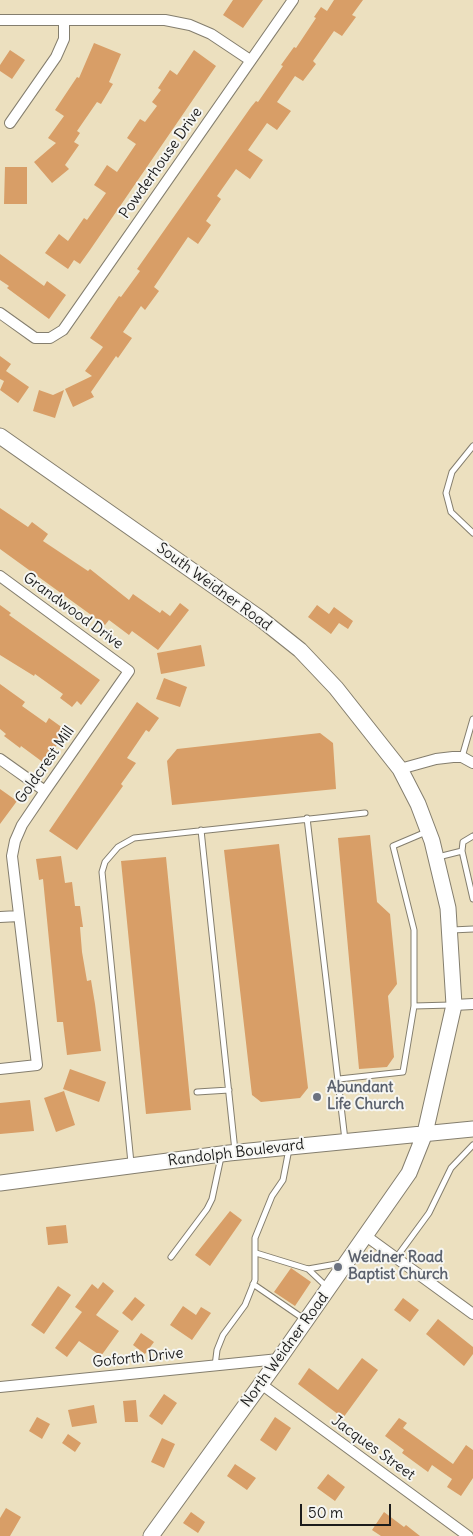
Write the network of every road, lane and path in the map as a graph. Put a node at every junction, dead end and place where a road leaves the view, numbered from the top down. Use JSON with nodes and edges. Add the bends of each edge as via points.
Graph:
{"nodes":[{"id":1,"x":293,"y":0,"type":"edge"},
{"id":2,"x":0,"y":20,"type":"edge"},
{"id":3,"x":64,"y":21,"type":"junction"},
{"id":4,"x":250,"y":60,"type":"junction"},
{"id":5,"x":10,"y":123,"type":"dead end"},
{"id":6,"x":0,"y":313,"type":"edge"},
{"id":7,"x":0,"y":436,"type":"edge"},
{"id":8,"x":473,"y":446,"type":"edge"},
{"id":9,"x":473,"y":533,"type":"edge"},
{"id":10,"x":0,"y":576,"type":"edge"},
{"id":11,"x":129,"y":671,"type":"joint"},
{"id":12,"x":473,"y":719,"type":"edge"},
{"id":13,"x":462,"y":757,"type":"junction"},
{"id":14,"x":0,"y":759,"type":"edge"},
{"id":15,"x":473,"y":762,"type":"edge"},
{"id":16,"x":400,"y":769,"type":"junction"},
{"id":17,"x":45,"y":791,"type":"junction"},
{"id":18,"x":365,"y":812,"type":"dead end"},
{"id":19,"x":307,"y":818,"type":"junction"},
{"id":20,"x":201,"y":830,"type":"junction"},
{"id":21,"x":428,"y":831,"type":"junction"},
{"id":22,"x":473,"y":836,"type":"edge"},
{"id":23,"x":462,"y":851,"type":"junction"},
{"id":24,"x":437,"y":858,"type":"junction"},
{"id":25,"x":473,"y":900,"type":"edge"},
{"id":26,"x":19,"y":916,"type":"junction"},
{"id":27,"x":0,"y":917,"type":"edge"},
{"id":28,"x":473,"y":929,"type":"edge"},
{"id":29,"x":449,"y":931,"type":"junction"},
{"id":30,"x":473,"y":1004,"type":"edge"},
{"id":31,"x":454,"y":1005,"type":"junction"},
{"id":32,"x":414,"y":1006,"type":"junction"},
{"id":33,"x":0,"y":1069,"type":"edge"},
{"id":34,"x":338,"y":1079,"type":"junction"},
{"id":35,"x":228,"y":1090,"type":"junction"},
{"id":36,"x":197,"y":1092,"type":"dead end"},
{"id":37,"x":473,"y":1129,"type":"edge"},
{"id":38,"x":425,"y":1132,"type":"junction"},
{"id":39,"x":345,"y":1140,"type":"junction"},
{"id":40,"x":473,"y":1145,"type":"edge"},
{"id":41,"x":290,"y":1146,"type":"junction"},
{"id":42,"x":228,"y":1153,"type":"junction"},
{"id":43,"x":131,"y":1166,"type":"junction"},
{"id":44,"x":0,"y":1183,"type":"edge"},
{"id":45,"x":366,"y":1236,"type":"junction"},
{"id":46,"x":256,"y":1253,"type":"junction"},
{"id":47,"x":171,"y":1256,"type":"dead end"},
{"id":48,"x":396,"y":1258,"type":"junction"},
{"id":49,"x":350,"y":1260,"type":"junction"},
{"id":50,"x":308,"y":1270,"type":"junction"},
{"id":51,"x":253,"y":1284,"type":"junction"},
{"id":52,"x":329,"y":1289,"type":"junction"},
{"id":53,"x":473,"y":1314,"type":"edge"},
{"id":54,"x":307,"y":1321,"type":"junction"},
{"id":55,"x":279,"y":1359,"type":"junction"},
{"id":56,"x":215,"y":1366,"type":"junction"},
{"id":57,"x":261,"y":1384,"type":"junction"},
{"id":58,"x":0,"y":1387,"type":"edge"},
{"id":59,"x":156,"y":1534,"type":"edge"},
{"id":60,"x":468,"y":1536,"type":"edge"}],
"edges":[{"from":1,"to":4,"type":"street","name":"Powderhouse Drive"},
{"from":2,"to":3,"type":"street"},
{"from":3,"to":4,"type":"street","via":[[165,20],[190,25],[211,34]]},
{"from":3,"to":5,"type":"street","via":[[64,39],[56,57]]},
{"from":4,"to":6,"type":"street","name":"Powderhouse Drive","via":[[63,330],[50,338],[35,338]]},
{"from":7,"to":16,"type":"main road","name":"South Weidner Road","via":[[261,619],[300,650],[353,709]]},
{"from":8,"to":9,"type":"lane","via":[[452,472],[446,493],[451,512]]},
{"from":10,"to":11,"type":"street","name":"Grandwood Drive"},
{"from":11,"to":17,"type":"street","name":"Goldcrest Mill"},
{"from":12,"to":13,"type":"lane"},
{"from":13,"to":15,"type":"street"},
{"from":13,"to":16,"type":"street","via":[[436,759]]},
{"from":14,"to":17,"type":"street"},
{"from":16,"to":21,"type":"main road","name":"South Weidner Road"},
{"from":17,"to":26,"type":"street","name":"Goldcrest Mill","via":[[22,825],[13,849]]},
{"from":18,"to":19,"type":"lane"},
{"from":19,"to":20,"type":"lane"},
{"from":19,"to":34,"type":"lane"},
{"from":20,"to":35,"type":"lane"},
{"from":20,"to":43,"type":"lane","via":[[134,838],[118,847],[105,862],[102,872]]},
{"from":21,"to":24,"type":"main road","name":"South Weidner Road"},
{"from":21,"to":32,"type":"lane","via":[[393,846],[414,930]]},
{"from":22,"to":23,"type":"lane","via":[[463,842]]},
{"from":23,"to":24,"type":"lane"},
{"from":23,"to":25,"type":"lane"},
{"from":24,"to":29,"type":"main road","name":"South Weidner Road","via":[[448,908]]},
{"from":26,"to":27,"type":"street"},
{"from":26,"to":33,"type":"street","name":"Goldcrest Mill","via":[[37,1064]]},
{"from":28,"to":29,"type":"lane"},
{"from":29,"to":31,"type":"main road","name":"South Weidner Road"},
{"from":30,"to":31,"type":"street"},
{"from":31,"to":32,"type":"lane"},
{"from":31,"to":38,"type":"main road","name":"South Weidner Road"},
{"from":32,"to":34,"type":"lane","via":[[403,1072]]},
{"from":34,"to":39,"type":"lane"},
{"from":35,"to":36,"type":"lane"},
{"from":35,"to":42,"type":"lane"},
{"from":37,"to":38,"type":"main road","name":"Randolph Boulevard"},
{"from":38,"to":39,"type":"main road","name":"Randolph Boulevard"},
{"from":38,"to":45,"type":"main road","name":"North Weidner Road","via":[[409,1173]]},
{"from":39,"to":41,"type":"main road","name":"Randolph Boulevard"},
{"from":40,"to":48,"type":"lane","via":[[451,1168],[429,1213]]},
{"from":41,"to":42,"type":"main road","name":"Randolph Boulevard"},
{"from":41,"to":46,"type":"lane","via":[[283,1180],[272,1196],[256,1238]]},
{"from":42,"to":43,"type":"main road","name":"Randolph Boulevard"},
{"from":42,"to":47,"type":"lane","via":[[207,1209]]},
{"from":43,"to":44,"type":"main road","name":"Randolph Boulevard"},
{"from":45,"to":48,"type":"street"},
{"from":45,"to":49,"type":"main road","name":"North Weidner Road"},
{"from":46,"to":50,"type":"lane"},
{"from":46,"to":51,"type":"lane"},
{"from":48,"to":53,"type":"street"},
{"from":49,"to":50,"type":"lane"},
{"from":49,"to":52,"type":"main road","name":"North Weidner Road"},
{"from":50,"to":52,"type":"lane"},
{"from":51,"to":54,"type":"lane"},
{"from":51,"to":56,"type":"lane","via":[[245,1305],[223,1335]]},
{"from":52,"to":54,"type":"main road","name":"North Weidner Road"},
{"from":54,"to":55,"type":"main road","name":"North Weidner Road"},
{"from":55,"to":56,"type":"street","name":"Goforth Drive"},
{"from":55,"to":57,"type":"main road","name":"North Weidner Road"},
{"from":56,"to":58,"type":"street","name":"Goforth Drive"},
{"from":57,"to":59,"type":"main road","name":"North Weidner Road"},
{"from":57,"to":60,"type":"street","name":"Jacques Street"}]}
